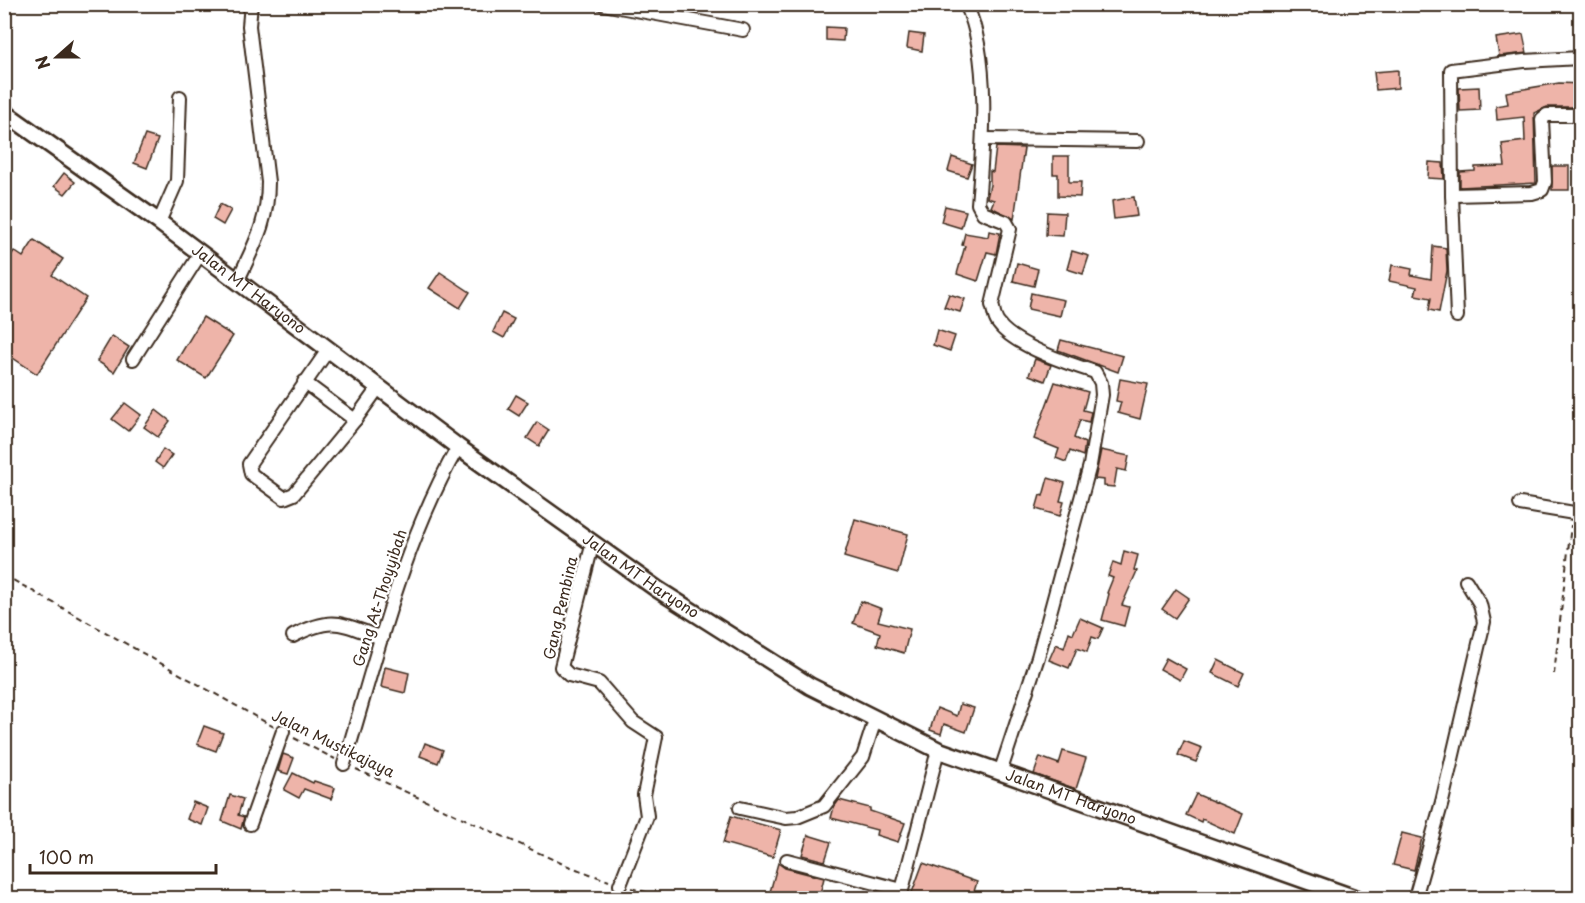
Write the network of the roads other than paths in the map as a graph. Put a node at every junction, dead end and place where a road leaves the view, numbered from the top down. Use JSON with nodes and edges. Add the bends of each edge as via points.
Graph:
{"nodes":[{"id":1,"x":251,"y":4,"type":"edge"},
{"id":2,"x":603,"y":4,"type":"edge"},
{"id":3,"x":966,"y":4,"type":"edge"},
{"id":4,"x":743,"y":30,"type":"dead end"},
{"id":5,"x":1581,"y":58,"type":"edge"},
{"id":6,"x":180,"y":97,"type":"dead end"},
{"id":7,"x":4,"y":112,"type":"edge"},
{"id":8,"x":1581,"y":115,"type":"edge"},
{"id":9,"x":984,"y":138,"type":"junction"},
{"id":10,"x":1138,"y":141,"type":"dead end"},
{"id":11,"x":1452,"y":195,"type":"junction"},
{"id":12,"x":159,"y":222,"type":"junction"},
{"id":13,"x":200,"y":254,"type":"junction"},
{"id":14,"x":237,"y":282,"type":"junction"},
{"id":15,"x":1457,"y":316,"type":"dead end"},
{"id":16,"x":328,"y":350,"type":"junction"},
{"id":17,"x":133,"y":359,"type":"dead end"},
{"id":18,"x":304,"y":382,"type":"junction"},
{"id":19,"x":378,"y":388,"type":"junction"},
{"id":20,"x":356,"y":420,"type":"junction"},
{"id":21,"x":458,"y":447,"type":"junction"},
{"id":22,"x":1520,"y":504,"type":"dead end"},
{"id":23,"x":1576,"y":514,"type":"edge"},
{"id":24,"x":593,"y":542,"type":"junction"},
{"id":25,"x":1466,"y":581,"type":"dead end"},
{"id":26,"x":293,"y":636,"type":"dead end"},
{"id":27,"x":382,"y":638,"type":"junction"},
{"id":28,"x":875,"y":720,"type":"junction"},
{"id":29,"x":283,"y":731,"type":"road end"},
{"id":30,"x":938,"y":750,"type":"junction"},
{"id":31,"x":344,"y":764,"type":"road end"},
{"id":32,"x":1000,"y":772,"type":"junction"},
{"id":33,"x":740,"y":808,"type":"dead end"},
{"id":34,"x":250,"y":824,"type":"dead end"},
{"id":35,"x":787,"y":860,"type":"dead end"},
{"id":36,"x":620,"y":885,"type":"road end"},
{"id":37,"x":901,"y":894,"type":"edge"},
{"id":38,"x":1355,"y":898,"type":"edge"},
{"id":39,"x":1415,"y":898,"type":"edge"}],
"edges":[{"from":1,"to":14,"type":"street","via":[[249,26],[268,204],[265,222]]},
{"from":2,"to":4,"type":"street"},
{"from":3,"to":9,"type":"street","via":[[979,50]]},
{"from":5,"to":11,"type":"street","via":[[1452,70]]},
{"from":6,"to":12,"type":"street","via":[[177,181]]},
{"from":7,"to":12,"type":"main road","name":"Jalan MT Haryono"},
{"from":8,"to":11,"type":"street","via":[[1547,115],[1542,120],[1542,190]]},
{"from":9,"to":10,"type":"street"},
{"from":9,"to":32,"type":"street","via":[[978,204],[980,210],[1006,222],[1010,229],[992,304],[998,324],[1043,355],[1095,372],[1102,395],[1090,465],[1038,657]]},
{"from":11,"to":15,"type":"street"},
{"from":12,"to":13,"type":"main road","name":"Jalan MT Haryono"},
{"from":13,"to":14,"type":"main road","name":"Jalan MT Haryono"},
{"from":13,"to":17,"type":"street"},
{"from":14,"to":16,"type":"main road","name":"Jalan MT Haryono"},
{"from":16,"to":18,"type":"street"},
{"from":16,"to":19,"type":"main road","name":"Jalan MT Haryono"},
{"from":18,"to":20,"type":"street"},
{"from":18,"to":20,"type":"street","via":[[249,464],[251,474],[284,498],[294,494]]},
{"from":19,"to":20,"type":"street"},
{"from":19,"to":21,"type":"main road","name":"Jalan MT Haryono"},
{"from":21,"to":24,"type":"main road","name":"Jalan MT Haryono"},
{"from":21,"to":27,"type":"street","name":"Gang At-Thoyyibah","via":[[425,510]]},
{"from":22,"to":23,"type":"street"},
{"from":24,"to":28,"type":"main road","name":"Jalan MT Haryono","via":[[743,646]]},
{"from":24,"to":36,"type":"street","name":"Gang Pembina","via":[[561,667],[568,675],[599,683],[633,722],[656,736],[644,795],[647,816]]},
{"from":25,"to":39,"type":"street","via":[[1480,604],[1484,622]]},
{"from":26,"to":27,"type":"street","via":[[318,623],[329,622]]},
{"from":27,"to":31,"type":"street","name":"Gang At-Thoyyibah"},
{"from":28,"to":30,"type":"main road","name":"Jalan MT Haryono"},
{"from":28,"to":33,"type":"street","via":[[859,763],[824,806],[786,818]]},
{"from":29,"to":34,"type":"street"},
{"from":30,"to":32,"type":"main road","name":"Jalan MT Haryono"},
{"from":30,"to":37,"type":"street"},
{"from":32,"to":38,"type":"main road","name":"Jalan MT Haryono"},
{"from":35,"to":37,"type":"street"}]}
